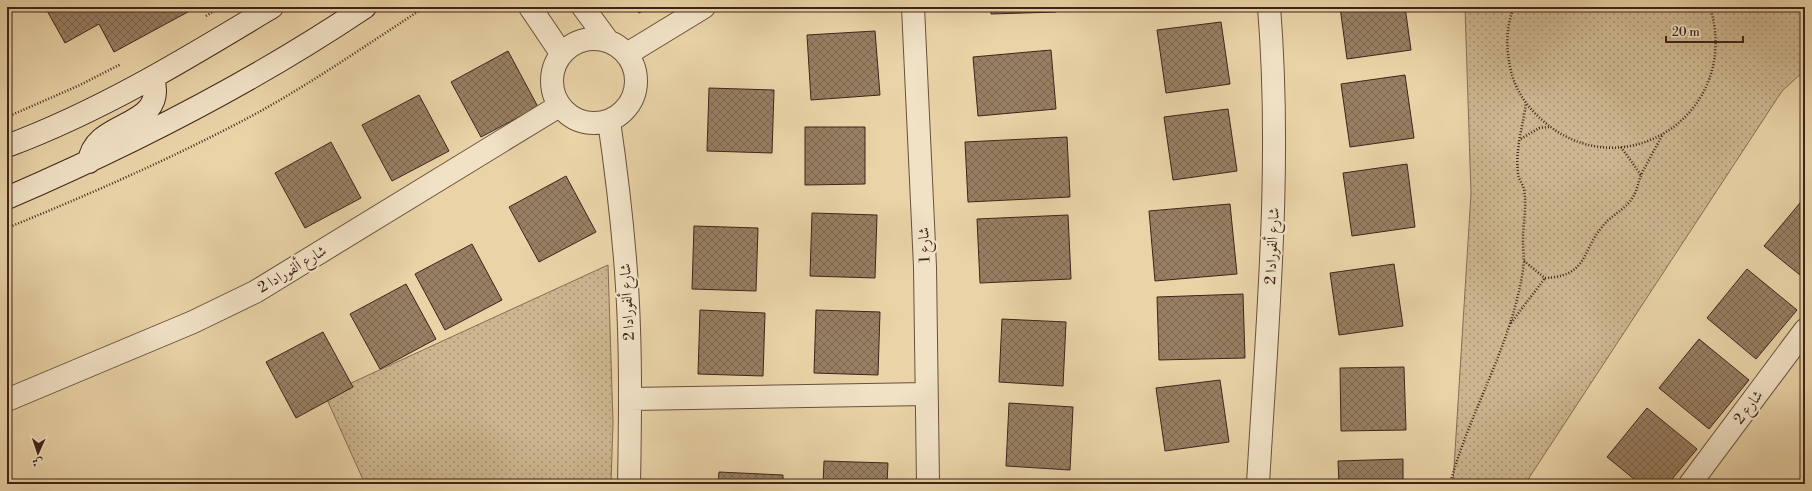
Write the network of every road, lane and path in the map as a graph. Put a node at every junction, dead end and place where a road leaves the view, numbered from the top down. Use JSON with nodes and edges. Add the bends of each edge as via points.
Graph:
{"nodes":[{"id":1,"x":220,"y":7,"type":"edge"},
{"id":2,"x":272,"y":7,"type":"edge"},
{"id":3,"x":365,"y":7,"type":"edge"},
{"id":4,"x":425,"y":7,"type":"edge"},
{"id":5,"x":530,"y":7,"type":"edge"},
{"id":6,"x":583,"y":7,"type":"edge"},
{"id":7,"x":704,"y":7,"type":"edge"},
{"id":8,"x":913,"y":7,"type":"edge"},
{"id":9,"x":1269,"y":7,"type":"edge"},
{"id":10,"x":1514,"y":7,"type":"edge"},
{"id":11,"x":1710,"y":7,"type":"edge"},
{"id":12,"x":204,"y":17,"type":"dead end"},
{"id":13,"x":608,"y":41,"type":"junction"},
{"id":14,"x":561,"y":53,"type":"junction"},
{"id":15,"x":627,"y":54,"type":"junction"},
{"id":16,"x":127,"y":62,"type":"dead end"},
{"id":17,"x":153,"y":78,"type":"junction"},
{"id":18,"x":1526,"y":103,"type":"junction"},
{"id":19,"x":559,"y":106,"type":"junction"},
{"id":20,"x":7,"y":117,"type":"edge"},
{"id":21,"x":609,"y":121,"type":"junction"},
{"id":22,"x":1549,"y":127,"type":"junction"},
{"id":23,"x":1663,"y":134,"type":"junction"},
{"id":24,"x":1521,"y":139,"type":"junction"},
{"id":25,"x":7,"y":146,"type":"edge"},
{"id":26,"x":1621,"y":147,"type":"junction"},
{"id":27,"x":89,"y":162,"type":"junction"},
{"id":28,"x":1641,"y":175,"type":"junction"},
{"id":29,"x":7,"y":198,"type":"edge"},
{"id":30,"x":7,"y":228,"type":"edge"},
{"id":31,"x":1524,"y":261,"type":"junction"},
{"id":32,"x":1545,"y":278,"type":"junction"},
{"id":33,"x":1509,"y":325,"type":"junction"},
{"id":34,"x":1805,"y":330,"type":"edge"},
{"id":35,"x":926,"y":394,"type":"junction"},
{"id":36,"x":631,"y":399,"type":"junction"},
{"id":37,"x":7,"y":400,"type":"edge"},
{"id":38,"x":629,"y":484,"type":"edge"},
{"id":39,"x":928,"y":484,"type":"edge"},
{"id":40,"x":1258,"y":484,"type":"edge"},
{"id":41,"x":1450,"y":484,"type":"edge"},
{"id":42,"x":1690,"y":484,"type":"edge"}],
"edges":[{"from":1,"to":12,"type":"path"},
{"from":2,"to":17,"type":"street"},
{"from":3,"to":27,"type":"street","via":[[312,42],[194,110]]},
{"from":4,"to":30,"type":"path","via":[[313,80],[247,118],[179,153]]},
{"from":5,"to":14,"type":"street"},
{"from":6,"to":13,"type":"street"},
{"from":7,"to":15,"type":"street"},
{"from":8,"to":35,"type":"street","name":"شارع 1","via":[[925,267]]},
{"from":9,"to":40,"type":"street","name":"شارع ألفورادا 2","via":[[1275,148],[1273,231]]},
{"from":10,"to":18,"type":"path","via":[[1507,36],[1508,60],[1515,82]]},
{"from":11,"to":23,"type":"path","via":[[1715,23],[1717,45],[1707,87],[1696,106],[1681,122]]},
{"from":13,"to":14,"type":"street","via":[[578,41]]},
{"from":13,"to":15,"type":"street"},
{"from":14,"to":19,"type":"street","via":[[554,65],[551,80],[553,94]]},
{"from":15,"to":21,"type":"street","via":[[634,65],[637,78],[635,92],[630,104],[621,114]]},
{"from":16,"to":20,"type":"path"},
{"from":17,"to":25,"type":"street","via":[[106,103]]},
{"from":17,"to":27,"type":"street","via":[[156,94],[148,110],[142,116],[101,138],[92,148]]},
{"from":18,"to":22,"type":"path"},
{"from":18,"to":24,"type":"path"},
{"from":19,"to":21,"type":"street","via":[[569,116],[582,122],[596,124]]},
{"from":19,"to":37,"type":"street","name":"شارع ألفورادا 2","via":[[255,292],[193,322]]},
{"from":21,"to":36,"type":"street","name":"شارع ألفورادا 2","via":[[625,259]]},
{"from":22,"to":24,"type":"path","via":[[1538,128]]},
{"from":22,"to":26,"type":"path","via":[[1583,143]]},
{"from":23,"to":26,"type":"path","via":[[1643,143]]},
{"from":23,"to":28,"type":"path"},
{"from":24,"to":31,"type":"path","via":[[1518,174],[1524,187],[1525,198]]},
{"from":26,"to":28,"type":"path"},
{"from":27,"to":29,"type":"street"},
{"from":28,"to":32,"type":"path","via":[[1632,199],[1601,227],[1579,266],[1557,278]]},
{"from":31,"to":32,"type":"path"},
{"from":31,"to":33,"type":"path"},
{"from":32,"to":33,"type":"path"},
{"from":33,"to":41,"type":"path","via":[[1466,434]]},
{"from":34,"to":42,"type":"street","name":"شارع 2"},
{"from":35,"to":36,"type":"street"},
{"from":35,"to":39,"type":"street","name":"شارع 1"},
{"from":36,"to":38,"type":"street","name":"شارع ألفورادا 2"}]}
